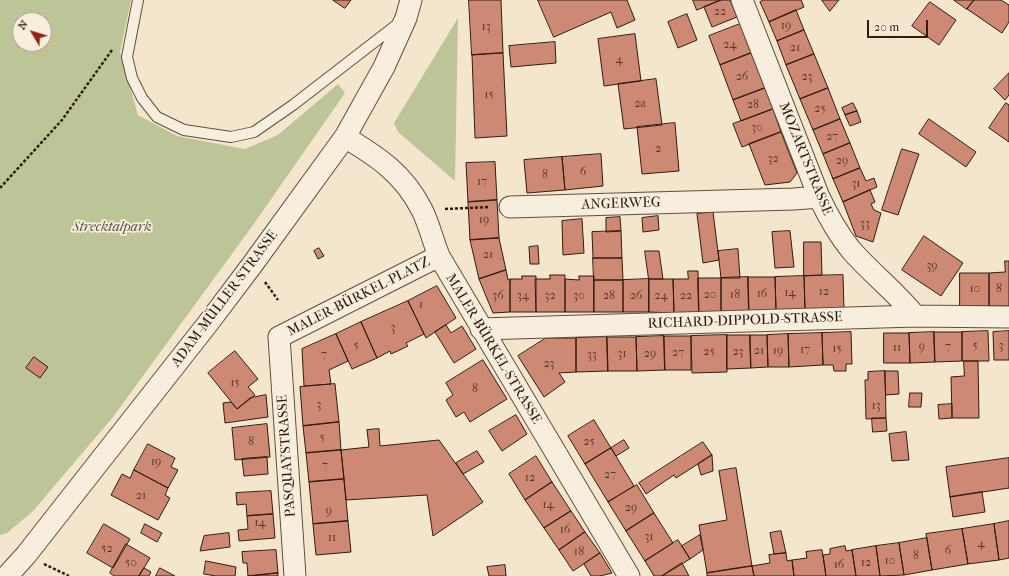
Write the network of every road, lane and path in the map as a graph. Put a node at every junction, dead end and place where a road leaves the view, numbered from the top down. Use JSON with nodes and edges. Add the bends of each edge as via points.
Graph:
{"nodes":[{"id":1,"x":138,"y":0,"type":"edge"},
{"id":2,"x":742,"y":0,"type":"edge"},
{"id":3,"x":408,"y":9,"type":"edge"},
{"id":4,"x":113,"y":49,"type":"dead end"},
{"id":5,"x":345,"y":137,"type":"junction"},
{"id":6,"x":0,"y":188,"type":"edge"},
{"id":7,"x":819,"y":197,"type":"junction"},
{"id":8,"x":510,"y":207,"type":"joint"},
{"id":9,"x":422,"y":210,"type":"junction"},
{"id":10,"x":439,"y":256,"type":"junction"},
{"id":11,"x":915,"y":316,"type":"junction"},
{"id":12,"x":1009,"y":317,"type":"edge"},
{"id":13,"x":481,"y":329,"type":"junction"},
{"id":14,"x":279,"y":337,"type":"joint"},
{"id":15,"x":26,"y":555,"type":"junction"},
{"id":16,"x":6,"y":576,"type":"edge"},
{"id":17,"x":69,"y":576,"type":"edge"},
{"id":18,"x":295,"y":576,"type":"edge"},
{"id":19,"x":629,"y":576,"type":"edge"}],
"edges":[{"from":1,"to":3,"type":"lane","via":[[127,57],[132,78],[142,98],[157,117],[184,130],[231,137],[254,132],[293,105]]},
{"from":2,"to":7,"type":"street","name":"MOZARTSTRASSE"},
{"from":3,"to":5,"type":"street","name":"ADAM-MÜLLER-STRASSE","via":[[384,68]]},
{"from":4,"to":6,"type":"path","via":[[62,120]]},
{"from":5,"to":9,"type":"street","name":"MALER-BÜRKEL-STRASSE","via":[[389,167],[405,184]]},
{"from":5,"to":15,"type":"street","name":"ADAM-MÜLLER-STRASSE","via":[[213,316]]},
{"from":7,"to":8,"type":"street","name":"ANGERWEG"},
{"from":7,"to":11,"type":"street","name":"MOZARTSTRASSE","via":[[833,224],[852,250]]},
{"from":8,"to":9,"type":"path"},
{"from":9,"to":10,"type":"street","name":"MALER-BÜRKEL-STRASSE"},
{"from":10,"to":13,"type":"street","name":"MALER-BÜRKEL-STRASSE"},
{"from":10,"to":14,"type":"street","name":"MALER-BÜRKEL-PLATZ"},
{"from":11,"to":12,"type":"street","name":"RICHARD-DIPPOLD-STRASSE"},
{"from":11,"to":13,"type":"street","name":"RICHARD-DIPPOLD-STRASSE"},
{"from":13,"to":19,"type":"street","name":"MALER-BÜRKEL-STRASSE"},
{"from":14,"to":18,"type":"street","name":"PASQUAYSTRASSE"},
{"from":15,"to":16,"type":"street","name":"ADAM-MÜLLER-STRASSE"},
{"from":15,"to":17,"type":"path"}]}
